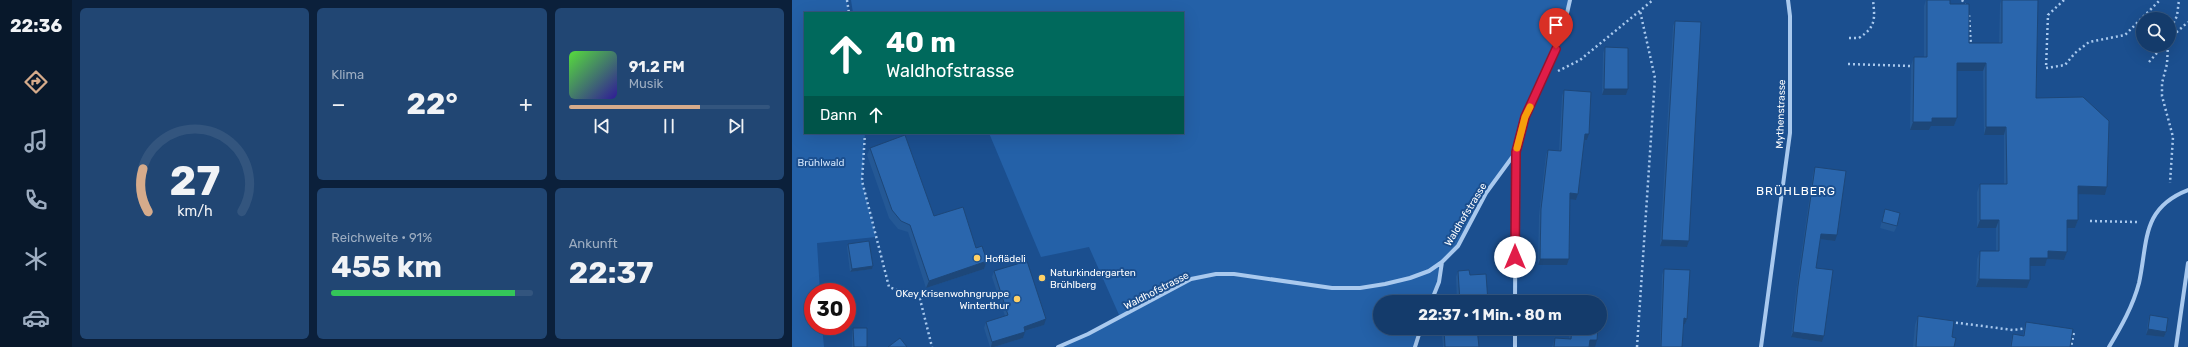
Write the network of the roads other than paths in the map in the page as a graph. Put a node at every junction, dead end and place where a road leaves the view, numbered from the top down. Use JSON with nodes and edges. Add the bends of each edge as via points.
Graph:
{"nodes":[{"id":1,"x":1570,"y":0,"type":"edge"},
{"id":2,"x":1788,"y":0,"type":"edge"},
{"id":3,"x":1516,"y":152,"type":"junction"},
{"id":4,"x":2188,"y":190,"type":"edge"},
{"id":5,"x":1442,"y":262,"type":"junction"},
{"id":6,"x":2188,"y":263,"type":"edge"},
{"id":7,"x":1434,"y":295,"type":"edge"},
{"id":8,"x":1515,"y":295,"type":"edge"},
{"id":9,"x":1419,"y":335,"type":"edge"},
{"id":10,"x":1515,"y":335,"type":"edge"},
{"id":11,"x":1058,"y":347,"type":"edge"},
{"id":12,"x":1415,"y":347,"type":"edge"},
{"id":13,"x":1515,"y":347,"type":"edge"},
{"id":14,"x":1761,"y":347,"type":"edge"},
{"id":15,"x":2109,"y":347,"type":"edge"},
{"id":16,"x":2176,"y":347,"type":"edge"}],
"edges":[{"from":1,"to":3,"type":"street","name":"Waldhofstrasse","via":[[1562,35],[1525,117]]},
{"from":2,"to":14,"type":"street","name":"Mythenstrasse","via":[[1790,133]]},
{"from":3,"to":5,"type":"street","name":"Waldhofstrasse","via":[[1486,193],[1458,246]]},
{"from":3,"to":8,"type":"street"},
{"from":4,"to":15,"type":"street","via":[[2171,197],[2150,221],[2138,284],[2125,320]]},
{"from":5,"to":7,"type":"street"},
{"from":5,"to":11,"type":"street","name":"Waldhofstrasse","via":[[1429,271],[1410,278],[1360,288],[1332,288],[1234,274],[1216,274],[1191,279],[1088,334]]},
{"from":6,"to":16,"type":"street"},
{"from":9,"to":12,"type":"street"},
{"from":10,"to":13,"type":"street"}]}
